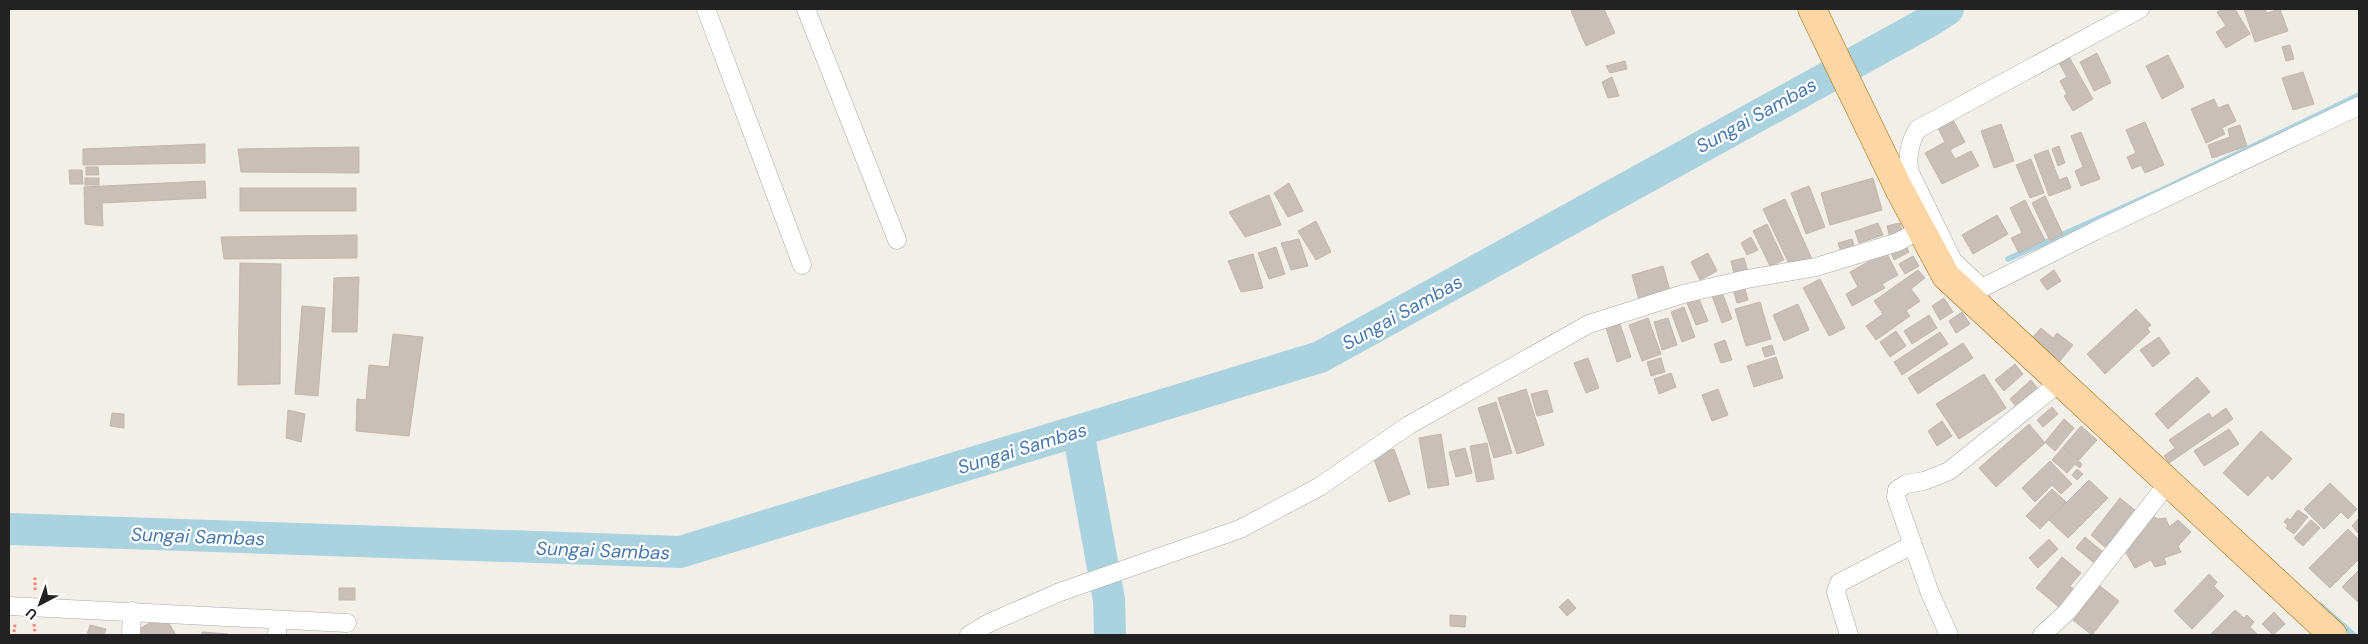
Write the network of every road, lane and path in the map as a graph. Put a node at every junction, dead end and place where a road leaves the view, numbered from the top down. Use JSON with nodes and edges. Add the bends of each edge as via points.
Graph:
{"nodes":[{"id":1,"x":706,"y":9,"type":"edge"},
{"id":2,"x":806,"y":9,"type":"edge"},
{"id":3,"x":1812,"y":9,"type":"edge"},
{"id":4,"x":2140,"y":9,"type":"edge"},
{"id":5,"x":2359,"y":106,"type":"edge"},
{"id":6,"x":1921,"y":229,"type":"junction"},
{"id":7,"x":897,"y":240,"type":"dead end"},
{"id":8,"x":802,"y":265,"type":"dead end"},
{"id":9,"x":1974,"y":292,"type":"junction"},
{"id":10,"x":2059,"y":383,"type":"junction"},
{"id":11,"x":2168,"y":483,"type":"junction"},
{"id":12,"x":1912,"y":545,"type":"junction"},
{"id":13,"x":9,"y":606,"type":"edge"},
{"id":14,"x":132,"y":611,"type":"junction"},
{"id":15,"x":347,"y":623,"type":"dead end"},
{"id":16,"x":278,"y":628,"type":"edge"},
{"id":17,"x":131,"y":635,"type":"edge"},
{"id":18,"x":969,"y":635,"type":"edge"},
{"id":19,"x":1849,"y":635,"type":"edge"},
{"id":20,"x":1949,"y":635,"type":"edge"},
{"id":21,"x":2042,"y":635,"type":"edge"},
{"id":22,"x":2333,"y":635,"type":"edge"}],
"edges":[{"from":1,"to":8,"type":"street"},
{"from":2,"to":7,"type":"street"},
{"from":3,"to":6,"type":"main road"},
{"from":4,"to":9,"type":"street","via":[[1918,129],[1909,164],[1910,174],[1953,261]]},
{"from":5,"to":9,"type":"street"},
{"from":6,"to":9,"type":"main road","via":[[1946,276]]},
{"from":6,"to":18,"type":"street","via":[[1898,242],[1816,267],[1683,294],[1589,324],[1409,425],[1304,496],[1240,529],[1033,603]]},
{"from":9,"to":10,"type":"main road"},
{"from":10,"to":11,"type":"main road"},
{"from":10,"to":12,"type":"street","via":[[1950,471],[1899,487],[1896,497]]},
{"from":11,"to":21,"type":"street","via":[[2067,612]]},
{"from":11,"to":22,"type":"main road"},
{"from":12,"to":19,"type":"street","via":[[1838,583],[1836,592]]},
{"from":12,"to":20,"type":"street"},
{"from":13,"to":14,"type":"street"},
{"from":14,"to":16,"type":"street"},
{"from":14,"to":17,"type":"street"},
{"from":15,"to":16,"type":"street"}]}
